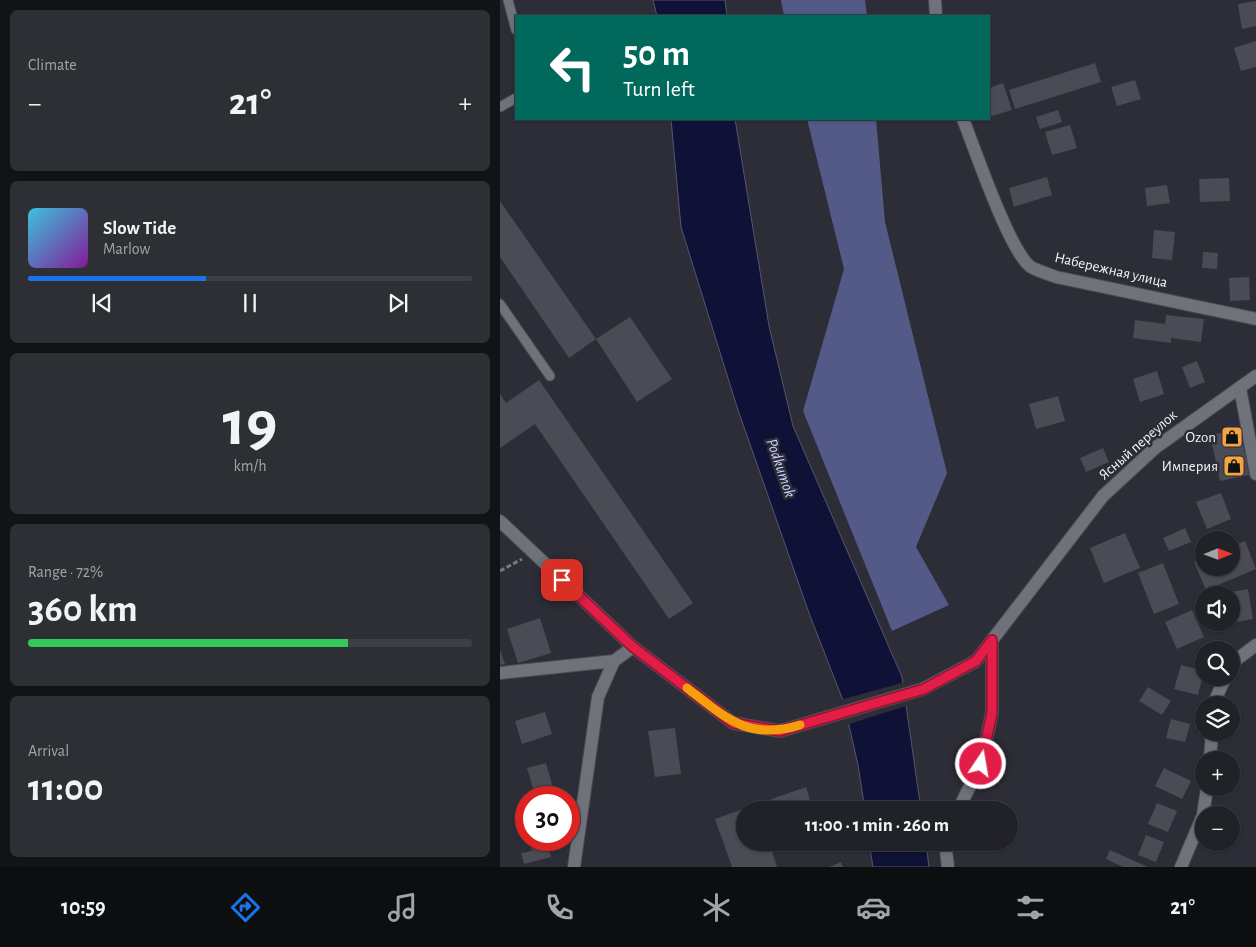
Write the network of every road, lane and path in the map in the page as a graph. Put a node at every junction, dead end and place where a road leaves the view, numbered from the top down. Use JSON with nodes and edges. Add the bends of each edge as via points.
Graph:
{"nodes":[{"id":1,"x":508,"y":0,"type":"edge"},
{"id":2,"x":936,"y":0,"type":"edge"},
{"id":3,"x":936,"y":15,"type":"edge"},
{"id":4,"x":515,"y":26,"type":"edge"},
{"id":5,"x":515,"y":99,"type":"edge"},
{"id":6,"x":500,"y":107,"type":"edge"},
{"id":7,"x":963,"y":120,"type":"edge"},
{"id":8,"x":500,"y":304,"type":"edge"},
{"id":9,"x":1256,"y":319,"type":"edge"},
{"id":10,"x":550,"y":376,"type":"dead end"},
{"id":11,"x":1256,"y":376,"type":"edge"},
{"id":12,"x":1240,"y":388,"type":"junction"},
{"id":13,"x":1256,"y":474,"type":"edge"},
{"id":14,"x":500,"y":521,"type":"edge"},
{"id":15,"x":533,"y":552,"type":"junction"},
{"id":16,"x":500,"y":571,"type":"edge"},
{"id":17,"x":992,"y":640,"type":"junction"},
{"id":18,"x":1256,"y":645,"type":"edge"},
{"id":19,"x":633,"y":647,"type":"junction"},
{"id":20,"x":1240,"y":657,"type":"edge"},
{"id":21,"x":614,"y":661,"type":"junction"},
{"id":22,"x":500,"y":673,"type":"edge"},
{"id":23,"x":1206,"y":796,"type":"edge"},
{"id":24,"x":962,"y":801,"type":"edge"},
{"id":25,"x":947,"y":851,"type":"edge"},
{"id":26,"x":574,"y":867,"type":"edge"},
{"id":27,"x":948,"y":867,"type":"edge"},
{"id":28,"x":1181,"y":867,"type":"edge"}],
"edges":[{"from":1,"to":4,"type":"lane"},
{"from":2,"to":3,"type":"street"},
{"from":5,"to":6,"type":"lane"},
{"from":7,"to":9,"type":"street","name":"Набережная улица","via":[[1017,249],[1030,266],[1056,277]]},
{"from":8,"to":10,"type":"lane"},
{"from":11,"to":12,"type":"street","name":"Ясный переулок"},
{"from":12,"to":13,"type":"street"},
{"from":12,"to":17,"type":"street","name":"Ясный переулок","via":[[1155,448],[1103,496]]},
{"from":14,"to":15,"type":"street"},
{"from":15,"to":16,"type":"path"},
{"from":15,"to":19,"type":"street"},
{"from":17,"to":19,"type":"street","name":"Ясный переулок","via":[[976,661],[924,689],[780,731],[733,723]]},
{"from":17,"to":24,"type":"street","via":[[992,713],[981,764]]},
{"from":18,"to":20,"type":"street"},
{"from":19,"to":21,"type":"street"},
{"from":21,"to":22,"type":"street"},
{"from":21,"to":26,"type":"street","via":[[598,697]]},
{"from":23,"to":28,"type":"street","via":[[1203,815]]},
{"from":25,"to":27,"type":"street"}]}
